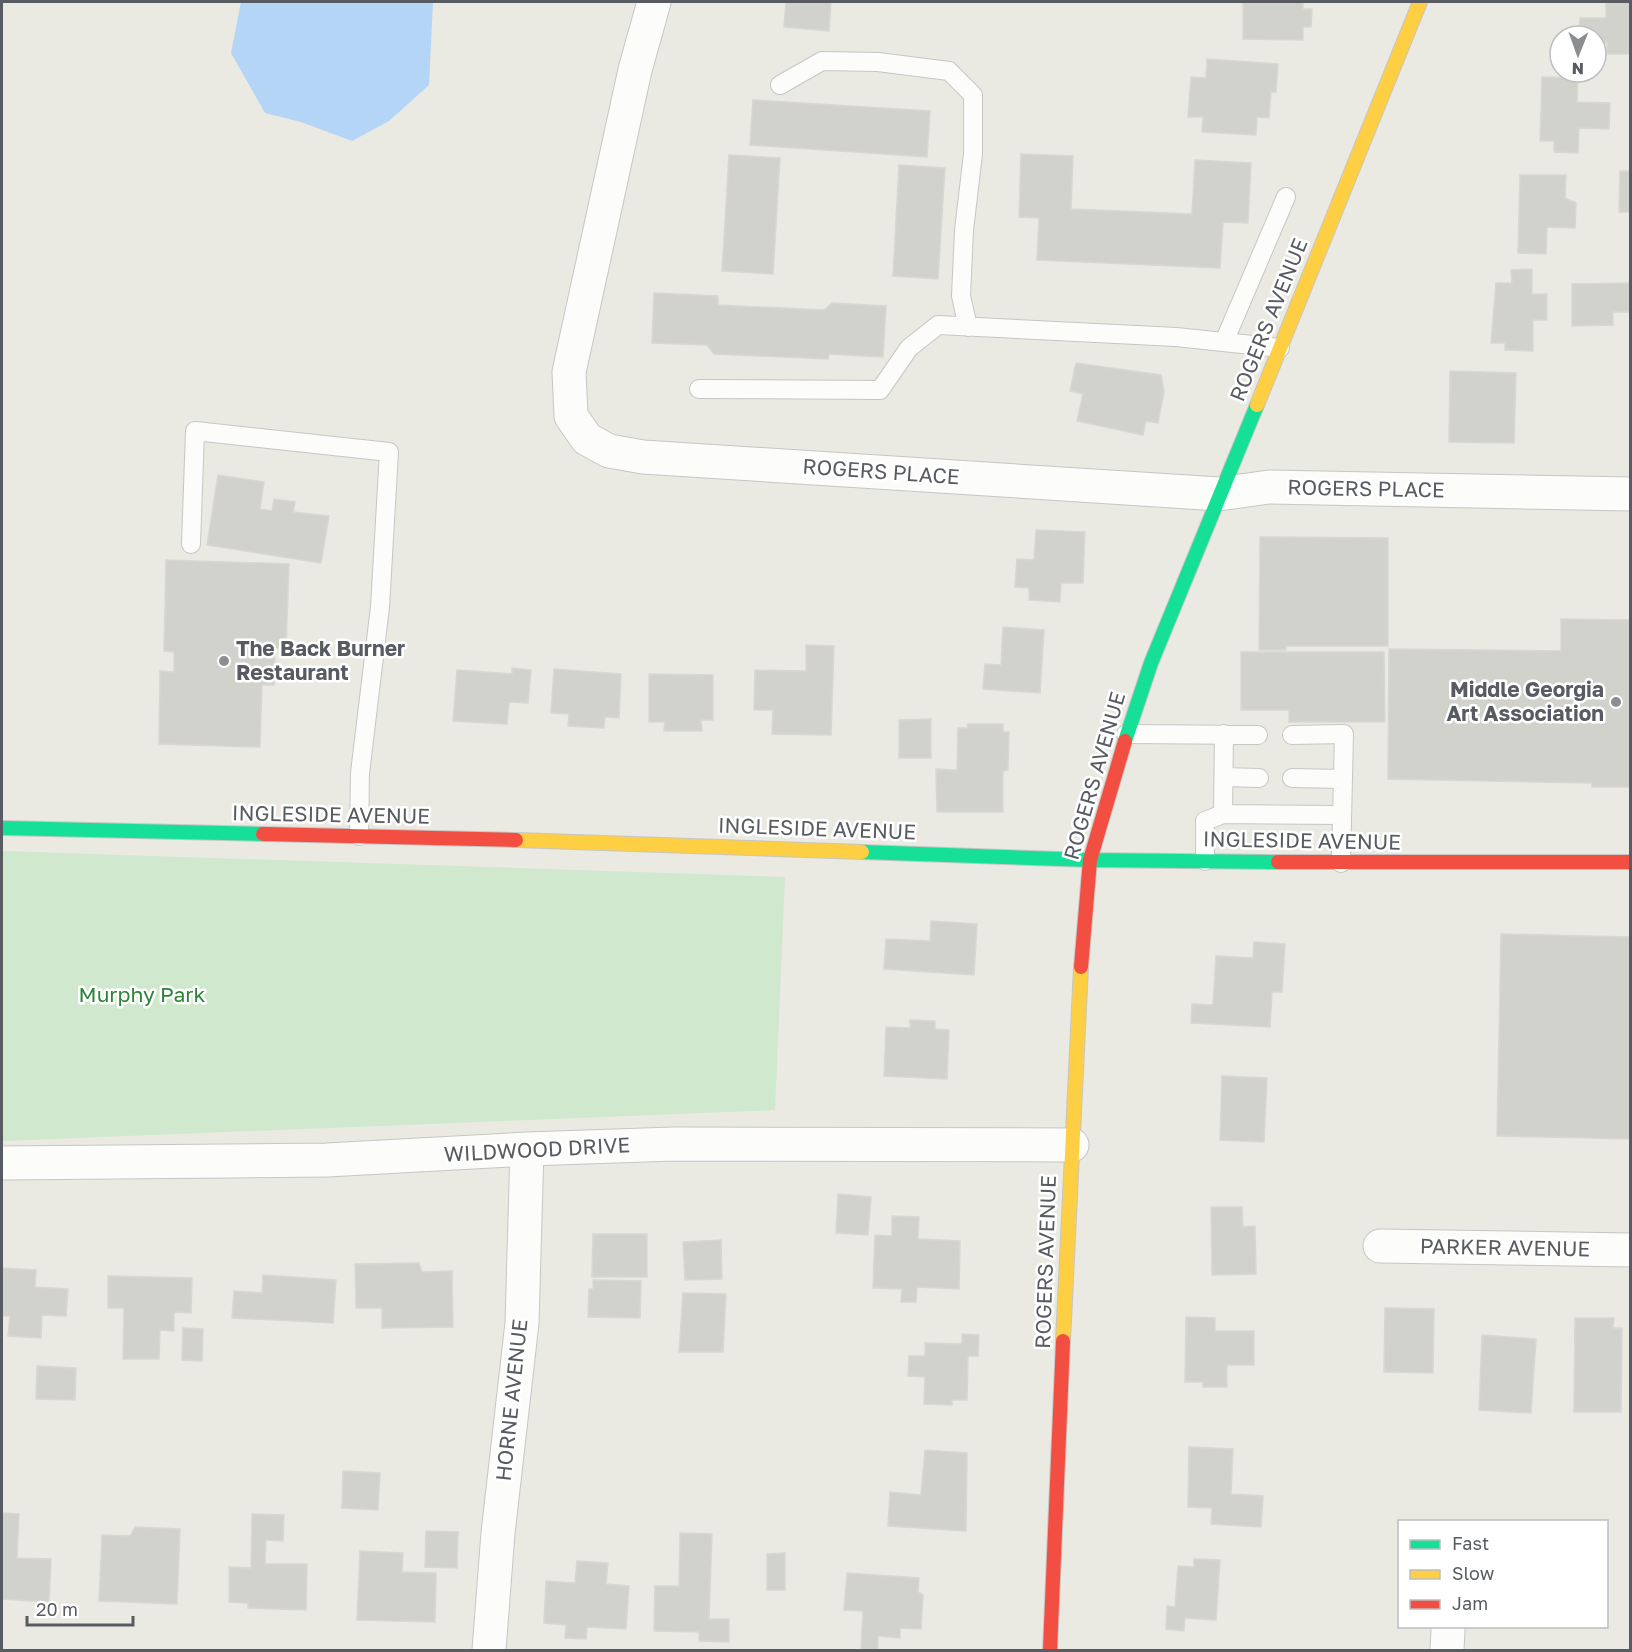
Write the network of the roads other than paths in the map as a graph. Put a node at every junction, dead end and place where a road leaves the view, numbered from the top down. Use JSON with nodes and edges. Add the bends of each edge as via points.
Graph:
{"nodes":[{"id":1,"x":654,"y":2,"type":"edge"},
{"id":2,"x":1420,"y":2,"type":"edge"},
{"id":3,"x":780,"y":85,"type":"dead end"},
{"id":4,"x":1286,"y":197,"type":"dead end"},
{"id":5,"x":968,"y":327,"type":"junction"},
{"id":6,"x":1224,"y":342,"type":"junction"},
{"id":7,"x":1280,"y":348,"type":"junction"},
{"id":8,"x":699,"y":389,"type":"dead end"},
{"id":9,"x":1220,"y":494,"type":"junction"},
{"id":10,"x":1630,"y":494,"type":"edge"},
{"id":11,"x":191,"y":544,"type":"dead end"},
{"id":12,"x":1126,"y":734,"type":"junction"},
{"id":13,"x":1224,"y":734,"type":"junction"},
{"id":14,"x":1258,"y":735,"type":"dead end"},
{"id":15,"x":1292,"y":735,"type":"dead end"},
{"id":16,"x":1224,"y":777,"type":"junction"},
{"id":17,"x":1259,"y":778,"type":"dead end"},
{"id":18,"x":1292,"y":778,"type":"dead end"},
{"id":19,"x":1343,"y":779,"type":"junction"},
{"id":20,"x":1223,"y":814,"type":"junction"},
{"id":21,"x":1342,"y":815,"type":"junction"},
{"id":22,"x":2,"y":828,"type":"edge"},
{"id":23,"x":359,"y":836,"type":"junction"},
{"id":24,"x":1090,"y":860,"type":"junction"},
{"id":25,"x":1205,"y":861,"type":"junction"},
{"id":26,"x":1630,"y":862,"type":"edge"},
{"id":27,"x":1341,"y":864,"type":"junction"},
{"id":28,"x":1072,"y":1145,"type":"junction"},
{"id":29,"x":527,"y":1149,"type":"junction"},
{"id":30,"x":2,"y":1163,"type":"edge"},
{"id":31,"x":1380,"y":1246,"type":"dead end"},
{"id":32,"x":1630,"y":1250,"type":"edge"},
{"id":33,"x":489,"y":1650,"type":"edge"},
{"id":34,"x":1050,"y":1650,"type":"edge"}],
"edges":[{"from":1,"to":9,"type":"street","name":"ROGERS PLACE","via":[[635,70],[569,372],[571,416],[587,439],[609,451],[643,457]]},
{"from":2,"to":7,"type":"street","name":"ROGERS AVENUE"},
{"from":3,"to":5,"type":"lane","via":[[822,61],[878,62],[949,71],[973,95],[973,154],[961,296]]},
{"from":4,"to":6,"type":"lane"},
{"from":5,"to":6,"type":"lane"},
{"from":5,"to":8,"type":"lane","via":[[938,326],[909,348],[880,390]]},
{"from":6,"to":7,"type":"lane"},
{"from":7,"to":9,"type":"street","name":"ROGERS AVENUE"},
{"from":9,"to":10,"type":"street","name":"ROGERS PLACE","via":[[1269,488]]},
{"from":9,"to":12,"type":"street","name":"ROGERS AVENUE","via":[[1150,663]]},
{"from":11,"to":23,"type":"lane","via":[[195,431],[389,452],[380,607],[360,773]]},
{"from":12,"to":13,"type":"lane"},
{"from":12,"to":24,"type":"street","name":"ROGERS AVENUE"},
{"from":13,"to":14,"type":"lane"},
{"from":13,"to":16,"type":"lane"},
{"from":15,"to":19,"type":"lane","via":[[1344,734]]},
{"from":16,"to":17,"type":"lane"},
{"from":16,"to":20,"type":"lane"},
{"from":18,"to":19,"type":"lane"},
{"from":19,"to":21,"type":"lane"},
{"from":20,"to":21,"type":"lane"},
{"from":20,"to":25,"type":"lane","via":[[1205,821]]},
{"from":21,"to":27,"type":"lane"},
{"from":22,"to":23,"type":"street","name":"INGLESIDE AVENUE"},
{"from":23,"to":24,"type":"street","name":"INGLESIDE AVENUE"},
{"from":24,"to":25,"type":"street","name":"INGLESIDE AVENUE"},
{"from":24,"to":28,"type":"street","name":"ROGERS AVENUE"},
{"from":25,"to":27,"type":"street","name":"INGLESIDE AVENUE"},
{"from":26,"to":27,"type":"street","name":"INGLESIDE AVENUE"},
{"from":28,"to":29,"type":"street","name":"WILDWOOD DRIVE","via":[[674,1144]]},
{"from":28,"to":34,"type":"street","name":"ROGERS AVENUE"},
{"from":29,"to":30,"type":"street","name":"WILDWOOD DRIVE","via":[[327,1160]]},
{"from":29,"to":33,"type":"street","name":"HORNE AVENUE","via":[[522,1323]]},
{"from":31,"to":32,"type":"street","name":"PARKER AVENUE"}]}
